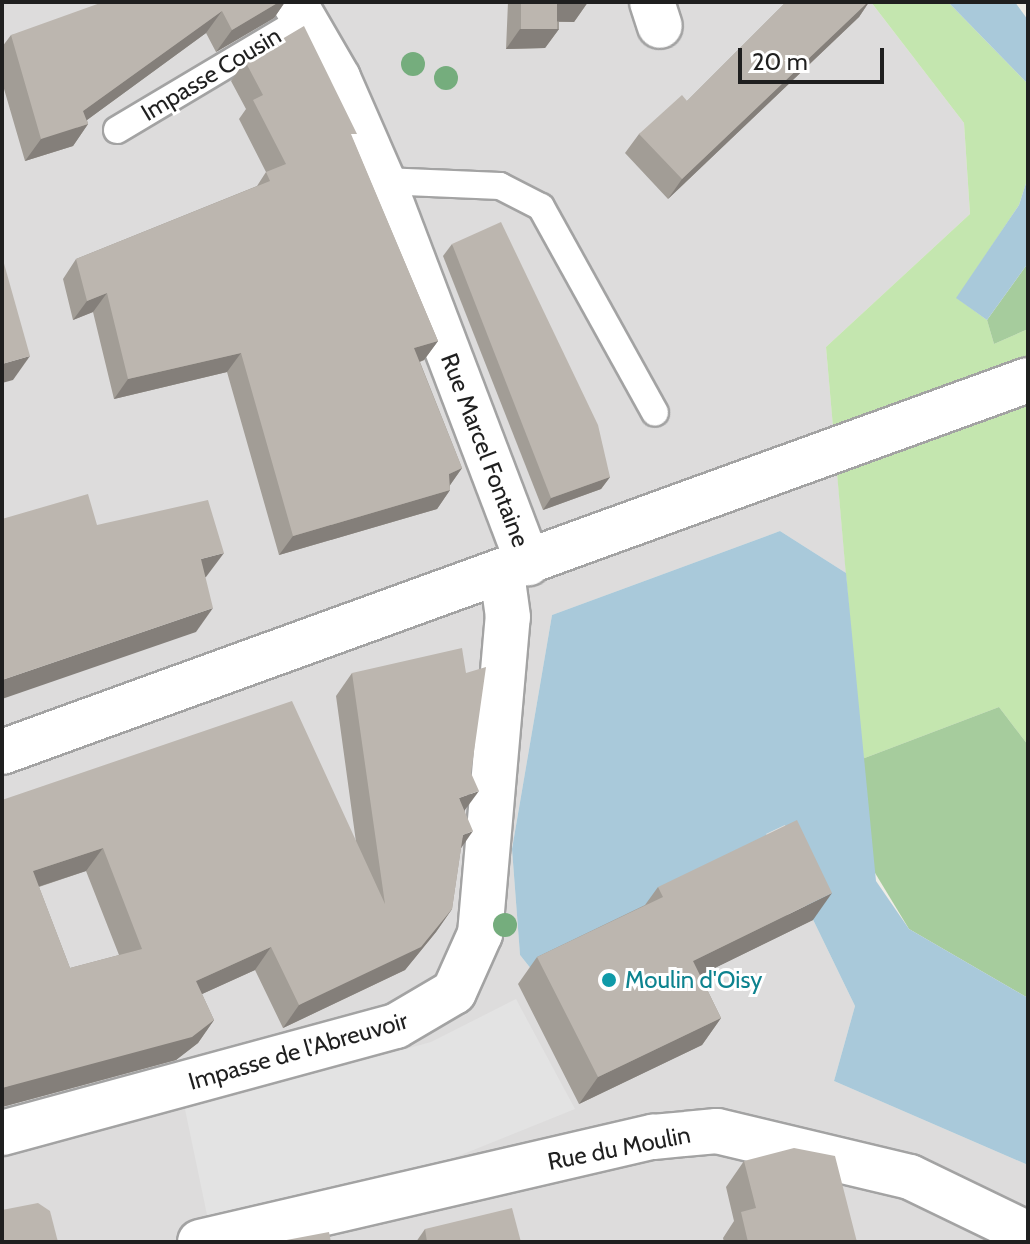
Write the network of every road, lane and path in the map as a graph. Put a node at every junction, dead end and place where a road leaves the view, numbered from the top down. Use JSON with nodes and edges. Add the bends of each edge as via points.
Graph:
{"nodes":[{"id":1,"x":300,"y":10,"type":"edge"},
{"id":2,"x":117,"y":130,"type":"dead end"},
{"id":3,"x":383,"y":181,"type":"junction"},
{"id":4,"x":1028,"y":380,"type":"edge"},
{"id":5,"x":655,"y":413,"type":"dead end"},
{"id":6,"x":515,"y":568,"type":"junction"},
{"id":7,"x":2,"y":752,"type":"edge"},
{"id":8,"x":2,"y":1133,"type":"edge"},
{"id":9,"x":1028,"y":1234,"type":"edge"},
{"id":10,"x":200,"y":1242,"type":"edge"}],
"edges":[{"from":1,"to":2,"type":"lane","name":"Impasse Cousin"},
{"from":1,"to":3,"type":"street","name":"Rue Marcel Fontaine"},
{"from":3,"to":5,"type":"lane","via":[[500,186],[541,207]]},
{"from":3,"to":6,"type":"street","name":"Rue Marcel Fontaine"},
{"from":4,"to":6,"type":"street"},
{"from":6,"to":7,"type":"street","name":"Rue Marcel Fontaine"},
{"from":6,"to":8,"type":"street","name":"Impasse de l'Abreuvoir","via":[[480,934],[454,992],[396,1026]]},
{"from":9,"to":10,"type":"street","name":"Rue du Moulin","via":[[910,1177],[744,1133],[653,1137]]}]}
